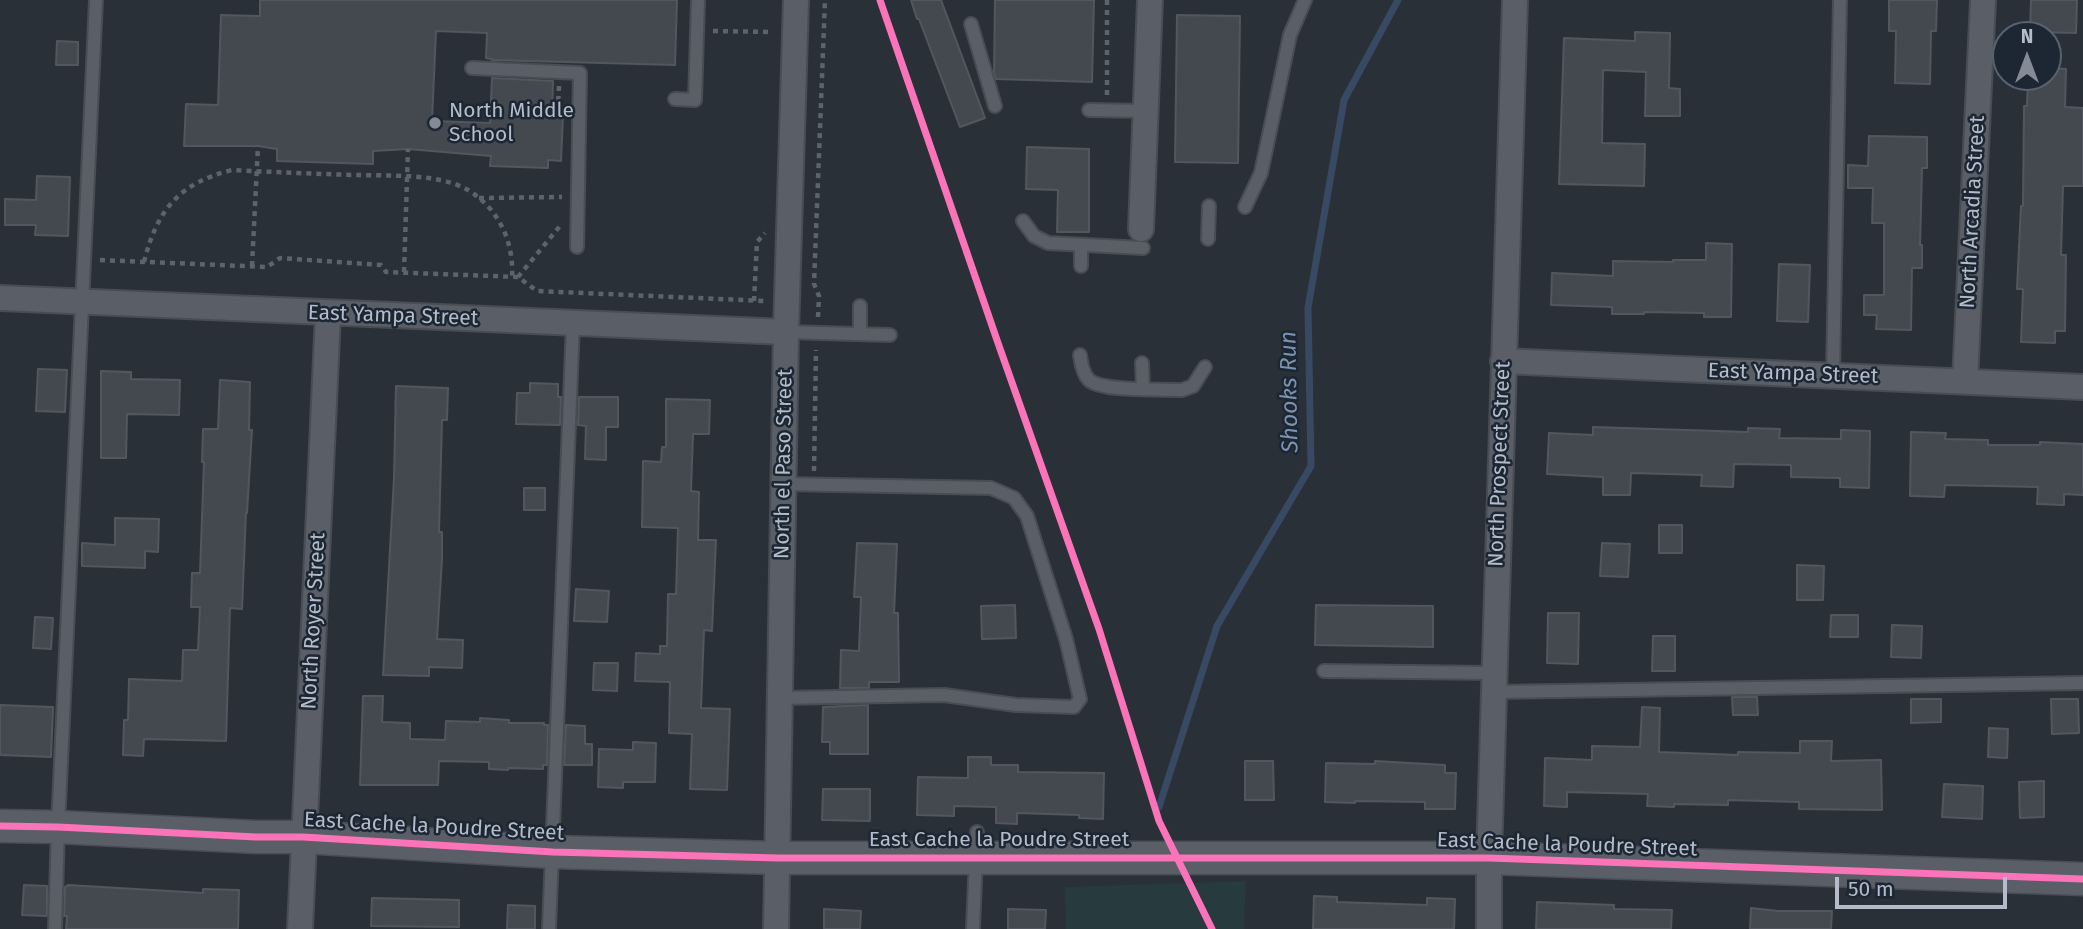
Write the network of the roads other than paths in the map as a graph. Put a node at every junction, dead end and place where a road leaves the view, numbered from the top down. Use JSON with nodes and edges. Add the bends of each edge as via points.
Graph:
{"nodes":[{"id":1,"x":96,"y":0,"type":"edge"},
{"id":2,"x":698,"y":0,"type":"edge"},
{"id":3,"x":796,"y":0,"type":"edge"},
{"id":4,"x":1150,"y":0,"type":"edge"},
{"id":5,"x":1305,"y":0,"type":"edge"},
{"id":6,"x":1515,"y":0,"type":"edge"},
{"id":7,"x":1840,"y":0,"type":"edge"},
{"id":8,"x":1983,"y":0,"type":"edge"},
{"id":9,"x":971,"y":24,"type":"dead end"},
{"id":10,"x":472,"y":68,"type":"dead end"},
{"id":11,"x":674,"y":99,"type":"dead end"},
{"id":12,"x":995,"y":107,"type":"dead end"},
{"id":13,"x":1089,"y":110,"type":"dead end"},
{"id":14,"x":1146,"y":111,"type":"junction"},
{"id":15,"x":1209,"y":206,"type":"dead end"},
{"id":16,"x":1245,"y":207,"type":"dead end"},
{"id":17,"x":1023,"y":221,"type":"dead end"},
{"id":18,"x":1142,"y":238,"type":"joint"},
{"id":19,"x":1208,"y":239,"type":"dead end"},
{"id":20,"x":1081,"y":245,"type":"junction"},
{"id":21,"x":577,"y":247,"type":"dead end"},
{"id":22,"x":1081,"y":266,"type":"dead end"},
{"id":23,"x":0,"y":298,"type":"edge"},
{"id":24,"x":83,"y":302,"type":"junction"},
{"id":25,"x":860,"y":306,"type":"dead end"},
{"id":26,"x":328,"y":314,"type":"junction"},
{"id":27,"x":573,"y":323,"type":"junction"},
{"id":28,"x":786,"y":332,"type":"junction"},
{"id":29,"x":860,"y":334,"type":"junction"},
{"id":30,"x":890,"y":335,"type":"dead end"},
{"id":31,"x":1080,"y":355,"type":"dead end"},
{"id":32,"x":1503,"y":361,"type":"junction"},
{"id":33,"x":1142,"y":363,"type":"dead end"},
{"id":34,"x":1205,"y":367,"type":"dead end"},
{"id":35,"x":1833,"y":375,"type":"junction"},
{"id":36,"x":1965,"y":381,"type":"junction"},
{"id":37,"x":2083,"y":387,"type":"edge"},
{"id":38,"x":1143,"y":389,"type":"junction"},
{"id":39,"x":784,"y":484,"type":"junction"},
{"id":40,"x":1324,"y":671,"type":"dead end"},
{"id":41,"x":1494,"y":683,"type":"junction"},
{"id":42,"x":2083,"y":683,"type":"edge"},
{"id":43,"x":780,"y":698,"type":"junction"},
{"id":44,"x":0,"y":826,"type":"edge"},
{"id":45,"x":58,"y":827,"type":"junction"},
{"id":46,"x":303,"y":837,"type":"junction"},
{"id":47,"x":976,"y":845,"type":"junction"},
{"id":48,"x":553,"y":852,"type":"junction"},
{"id":49,"x":778,"y":858,"type":"junction"},
{"id":50,"x":1489,"y":858,"type":"junction"},
{"id":51,"x":2083,"y":879,"type":"edge"},
{"id":52,"x":55,"y":929,"type":"edge"},
{"id":53,"x":300,"y":929,"type":"edge"},
{"id":54,"x":549,"y":929,"type":"edge"},
{"id":55,"x":776,"y":929,"type":"edge"},
{"id":56,"x":973,"y":929,"type":"edge"},
{"id":57,"x":1489,"y":929,"type":"edge"}],
"edges":[{"from":1,"to":24,"type":"lane"},
{"from":2,"to":11,"type":"lane","via":[[695,100]]},
{"from":3,"to":28,"type":"street","name":"North el Paso Street"},
{"from":4,"to":14,"type":"street"},
{"from":5,"to":16,"type":"lane","via":[[1290,35],[1261,173]]},
{"from":6,"to":32,"type":"street","name":"North Prospect Street"},
{"from":7,"to":35,"type":"lane"},
{"from":8,"to":36,"type":"street","name":"North Arcadia Street"},
{"from":9,"to":12,"type":"lane"},
{"from":10,"to":21,"type":"lane","via":[[580,73]]},
{"from":13,"to":14,"type":"lane"},
{"from":14,"to":18,"type":"street"},
{"from":15,"to":19,"type":"lane"},
{"from":17,"to":20,"type":"lane","via":[[1034,236],[1048,243]]},
{"from":18,"to":20,"type":"lane"},
{"from":20,"to":22,"type":"lane"},
{"from":23,"to":24,"type":"street","name":"East Yampa Street"},
{"from":24,"to":26,"type":"street","name":"East Yampa Street"},
{"from":24,"to":45,"type":"lane"},
{"from":25,"to":29,"type":"lane"},
{"from":26,"to":27,"type":"street","name":"East Yampa Street"},
{"from":26,"to":46,"type":"street","name":"North Royer Street"},
{"from":27,"to":28,"type":"street","name":"East Yampa Street"},
{"from":27,"to":48,"type":"lane"},
{"from":28,"to":29,"type":"lane"},
{"from":28,"to":39,"type":"street","name":"North el Paso Street"},
{"from":29,"to":30,"type":"lane"},
{"from":31,"to":38,"type":"lane","via":[[1089,380],[1104,388]]},
{"from":32,"to":35,"type":"street","name":"East Yampa Street"},
{"from":32,"to":41,"type":"street","name":"North Prospect Street"},
{"from":33,"to":38,"type":"lane"},
{"from":34,"to":38,"type":"lane","via":[[1192,386],[1182,390]]},
{"from":35,"to":36,"type":"street","name":"East Yampa Street"},
{"from":36,"to":37,"type":"street","name":"East Yampa Street"},
{"from":39,"to":43,"type":"street","name":"North el Paso Street"},
{"from":39,"to":43,"type":"lane","via":[[990,488],[1014,498],[1027,516],[1080,699],[1074,707],[944,695]]},
{"from":40,"to":41,"type":"lane"},
{"from":41,"to":42,"type":"lane"},
{"from":41,"to":50,"type":"street","name":"North Prospect Street"},
{"from":43,"to":49,"type":"street","name":"North el Paso Street"},
{"from":44,"to":45,"type":"street","name":"East Cache la Poudre Street"},
{"from":45,"to":46,"type":"street","name":"East Cache la Poudre Street"},
{"from":45,"to":52,"type":"lane"},
{"from":46,"to":48,"type":"street","name":"East Cache la Poudre Street"},
{"from":46,"to":53,"type":"street","name":"North Royer Street"},
{"from":47,"to":49,"type":"street","name":"East Cache la Poudre Street"},
{"from":47,"to":50,"type":"street","name":"East Cache la Poudre Street"},
{"from":47,"to":56,"type":"lane"},
{"from":48,"to":49,"type":"street","name":"East Cache la Poudre Street"},
{"from":48,"to":54,"type":"lane"},
{"from":49,"to":55,"type":"street","name":"North el Paso Street"},
{"from":50,"to":51,"type":"street","name":"East Cache la Poudre Street"},
{"from":50,"to":57,"type":"street","name":"North Prospect Street"}]}
